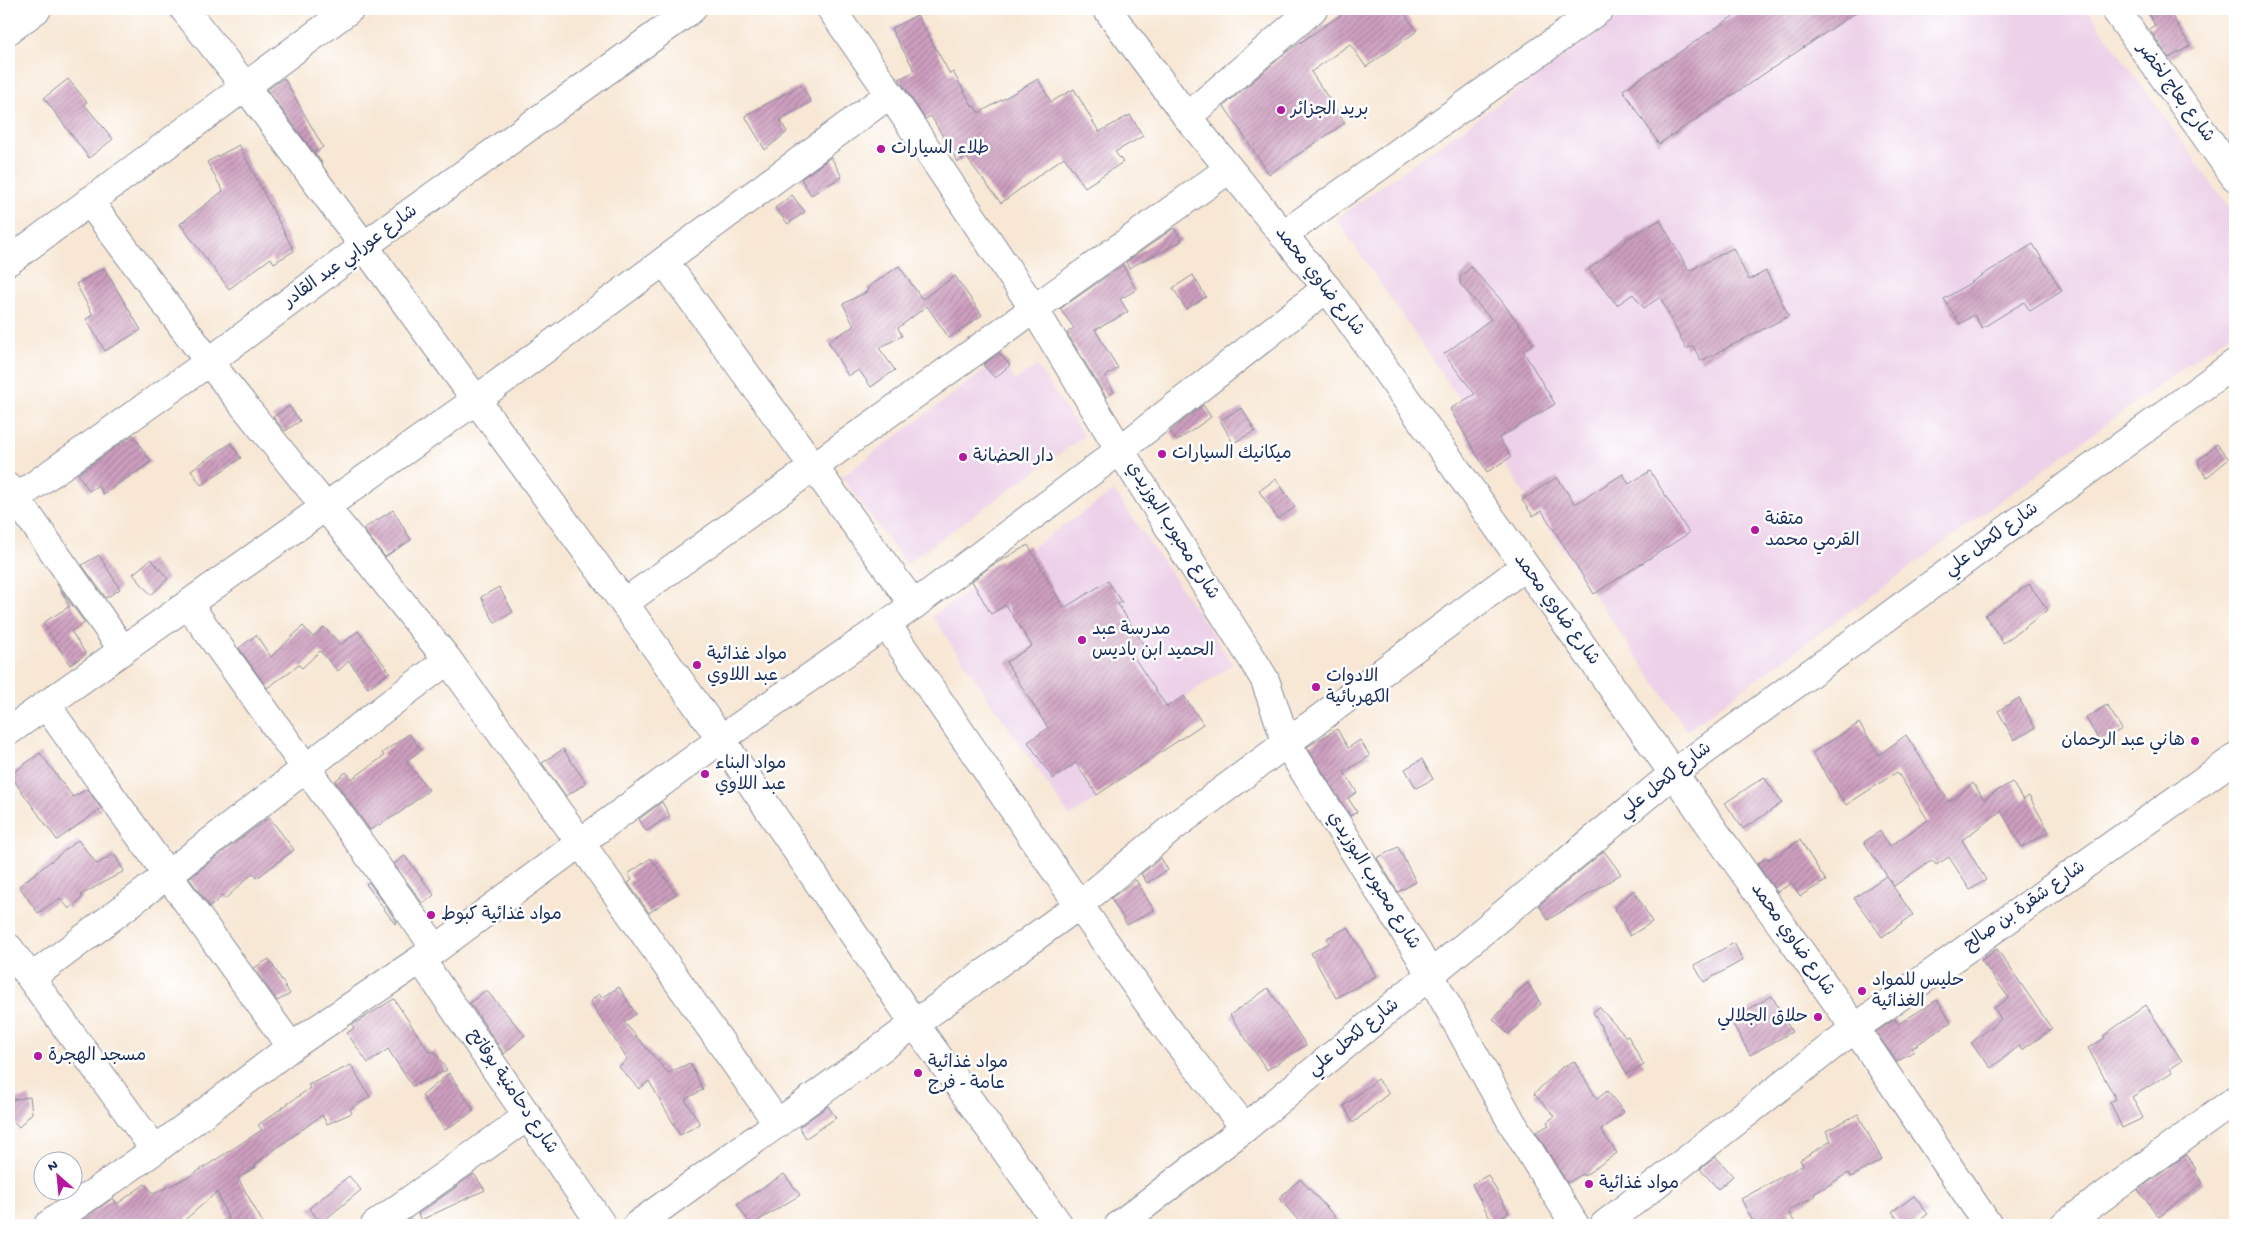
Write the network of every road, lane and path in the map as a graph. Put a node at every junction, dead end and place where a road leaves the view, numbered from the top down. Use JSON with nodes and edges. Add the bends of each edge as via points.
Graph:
{"nodes":[{"id":1,"x":37,"y":9,"type":"edge"},
{"id":2,"x":184,"y":9,"type":"edge"},
{"id":3,"x":350,"y":9,"type":"edge"},
{"id":4,"x":692,"y":9,"type":"edge"},
{"id":5,"x":830,"y":9,"type":"edge"},
{"id":6,"x":1107,"y":9,"type":"edge"},
{"id":7,"x":1313,"y":9,"type":"edge"},
{"id":8,"x":1600,"y":9,"type":"edge"},
{"id":9,"x":2115,"y":9,"type":"edge"},
{"id":10,"x":9,"y":30,"type":"edge"},
{"id":11,"x":245,"y":86,"type":"junction"},
{"id":12,"x":890,"y":94,"type":"junction"},
{"id":13,"x":1187,"y":117,"type":"junction"},
{"id":14,"x":1229,"y":169,"type":"junction"},
{"id":15,"x":2235,"y":177,"type":"edge"},
{"id":16,"x":89,"y":201,"type":"junction"},
{"id":17,"x":1283,"y":235,"type":"junction"},
{"id":18,"x":364,"y":246,"type":"junction"},
{"id":19,"x":664,"y":260,"type":"junction"},
{"id":20,"x":9,"y":261,"type":"edge"},
{"id":21,"x":1327,"y":288,"type":"junction"},
{"id":22,"x":1034,"y":309,"type":"junction"},
{"id":23,"x":209,"y":362,"type":"junction"},
{"id":24,"x":2235,"y":363,"type":"edge"},
{"id":25,"x":476,"y":400,"type":"junction"},
{"id":26,"x":1120,"y":450,"type":"junction"},
{"id":27,"x":814,"y":467,"type":"junction"},
{"id":28,"x":11,"y":496,"type":"edge"},
{"id":29,"x":326,"y":506,"type":"junction"},
{"id":30,"x":1524,"y":567,"type":"junction"},
{"id":31,"x":624,"y":603,"type":"junction"},
{"id":32,"x":188,"y":604,"type":"junction"},
{"id":33,"x":914,"y":605,"type":"junction"},
{"id":34,"x":887,"y":625,"type":"junction"},
{"id":35,"x":123,"y":650,"type":"junction"},
{"id":36,"x":448,"y":660,"type":"junction"},
{"id":37,"x":46,"y":705,"type":"junction"},
{"id":38,"x":9,"y":731,"type":"edge"},
{"id":39,"x":721,"y":739,"type":"junction"},
{"id":40,"x":1287,"y":744,"type":"junction"},
{"id":41,"x":2235,"y":758,"type":"edge"},
{"id":42,"x":305,"y":767,"type":"junction"},
{"id":43,"x":1674,"y":772,"type":"junction"},
{"id":44,"x":580,"y":842,"type":"junction"},
{"id":45,"x":168,"y":876,"type":"junction"},
{"id":46,"x":1079,"y":905,"type":"junction"},
{"id":47,"x":9,"y":948,"type":"edge"},
{"id":48,"x":428,"y":954,"type":"junction"},
{"id":49,"x":1432,"y":975,"type":"junction"},
{"id":50,"x":31,"y":978,"type":"junction"},
{"id":51,"x":914,"y":1023,"type":"junction"},
{"id":52,"x":1855,"y":1028,"type":"junction"},
{"id":53,"x":291,"y":1048,"type":"junction"},
{"id":54,"x":2235,"y":1100,"type":"edge"},
{"id":55,"x":528,"y":1116,"type":"junction"},
{"id":56,"x":778,"y":1124,"type":"junction"},
{"id":57,"x":1245,"y":1128,"type":"junction"},
{"id":58,"x":156,"y":1150,"type":"junction"},
{"id":59,"x":48,"y":1225,"type":"edge"},
{"id":60,"x":375,"y":1225,"type":"edge"},
{"id":61,"x":602,"y":1225,"type":"edge"},
{"id":62,"x":637,"y":1225,"type":"edge"},
{"id":63,"x":1059,"y":1225,"type":"edge"},
{"id":64,"x":1118,"y":1225,"type":"edge"},
{"id":65,"x":1574,"y":1225,"type":"edge"},
{"id":66,"x":1604,"y":1225,"type":"edge"},
{"id":67,"x":1988,"y":1225,"type":"edge"},
{"id":68,"x":2064,"y":1225,"type":"edge"}],
"edges":[{"from":1,"to":10,"type":"street"},
{"from":2,"to":11,"type":"street"},
{"from":3,"to":11,"type":"street"},
{"from":4,"to":18,"type":"street","name":"شارع عورابي عبد القادر"},
{"from":5,"to":12,"type":"street","name":"شارع محبوب البوزيدي"},
{"from":6,"to":13,"type":"street","name":"شارع ضاوي محمد"},
{"from":7,"to":13,"type":"street"},
{"from":8,"to":17,"type":"street"},
{"from":9,"to":15,"type":"street","name":"شارع بعاج لخضر"},
{"from":11,"to":16,"type":"street"},
{"from":11,"to":18,"type":"street"},
{"from":12,"to":19,"type":"street"},
{"from":12,"to":22,"type":"street","name":"شارع محبوب البوزيدي"},
{"from":13,"to":14,"type":"street","name":"شارع ضاوي محمد"},
{"from":14,"to":17,"type":"street","name":"شارع ضاوي محمد"},
{"from":14,"to":22,"type":"street"},
{"from":16,"to":20,"type":"street"},
{"from":16,"to":23,"type":"street"},
{"from":17,"to":21,"type":"street","name":"شارع ضاوي محمد"},
{"from":18,"to":23,"type":"street","name":"شارع عورابي عبد القادر"},
{"from":18,"to":25,"type":"street"},
{"from":19,"to":25,"type":"street"},
{"from":19,"to":27,"type":"street"},
{"from":21,"to":26,"type":"street"},
{"from":21,"to":30,"type":"street","name":"شارع ضاوي محمد"},
{"from":22,"to":26,"type":"street","name":"شارع محبوب البوزيدي"},
{"from":22,"to":27,"type":"street"},
{"from":23,"to":28,"type":"street","name":"شارع عورابي عبد القادر"},
{"from":23,"to":29,"type":"street"},
{"from":24,"to":43,"type":"street","name":"شارع لكحل علي"},
{"from":25,"to":29,"type":"street"},
{"from":25,"to":31,"type":"street"},
{"from":26,"to":33,"type":"street"},
{"from":26,"to":40,"type":"street","name":"شارع محبوب البوزيدي","via":[[1253,660],[1264,680]]},
{"from":27,"to":31,"type":"street"},
{"from":27,"to":33,"type":"street"},
{"from":28,"to":35,"type":"street"},
{"from":29,"to":32,"type":"street"},
{"from":29,"to":36,"type":"street"},
{"from":30,"to":40,"type":"street"},
{"from":30,"to":43,"type":"street","name":"شارع ضاوي محمد"},
{"from":31,"to":39,"type":"street"},
{"from":32,"to":35,"type":"street"},
{"from":32,"to":42,"type":"street","name":"شارع دحامنية بوفاتح"},
{"from":33,"to":34,"type":"street"},
{"from":34,"to":39,"type":"street"},
{"from":34,"to":46,"type":"street"},
{"from":35,"to":37,"type":"street"},
{"from":36,"to":42,"type":"street"},
{"from":36,"to":44,"type":"street"},
{"from":37,"to":38,"type":"street"},
{"from":37,"to":45,"type":"street"},
{"from":39,"to":44,"type":"street"},
{"from":39,"to":51,"type":"street"},
{"from":40,"to":46,"type":"street","via":[[1176,826]]},
{"from":40,"to":49,"type":"street","name":"شارع محبوب البوزيدي"},
{"from":41,"to":52,"type":"street","name":"شارع شقرة بن صالح"},
{"from":42,"to":45,"type":"street"},
{"from":42,"to":48,"type":"street","name":"شارع دحامنية بوفاتح"},
{"from":43,"to":49,"type":"street","name":"شارع لكحل علي"},
{"from":43,"to":52,"type":"street","name":"شارع ضاوي محمد"},
{"from":44,"to":48,"type":"street"},
{"from":44,"to":56,"type":"street"},
{"from":45,"to":50,"type":"street"},
{"from":45,"to":53,"type":"street"},
{"from":46,"to":51,"type":"street"},
{"from":46,"to":57,"type":"street","via":[[1164,1025]]},
{"from":47,"to":50,"type":"street"},
{"from":48,"to":53,"type":"street"},
{"from":48,"to":55,"type":"street","name":"شارع دحامنية بوفاتح"},
{"from":49,"to":57,"type":"street","name":"شارع لكحل علي"},
{"from":49,"to":65,"type":"street","name":"شارع محبوب البوزيدي","via":[[1511,1120]]},
{"from":50,"to":58,"type":"street"},
{"from":51,"to":56,"type":"street"},
{"from":51,"to":63,"type":"street"},
{"from":52,"to":66,"type":"street","name":"شارع شقرة بن صالح"},
{"from":52,"to":67,"type":"street","name":"شارع ضاوي محمد"},
{"from":53,"to":58,"type":"street"},
{"from":54,"to":68,"type":"street"},
{"from":55,"to":60,"type":"street"},
{"from":55,"to":61,"type":"street","name":"شارع دحامنية بوفاتح"},
{"from":56,"to":62,"type":"street"},
{"from":57,"to":64,"type":"street","name":"شارع لكحل علي"},
{"from":58,"to":59,"type":"street"}]}
